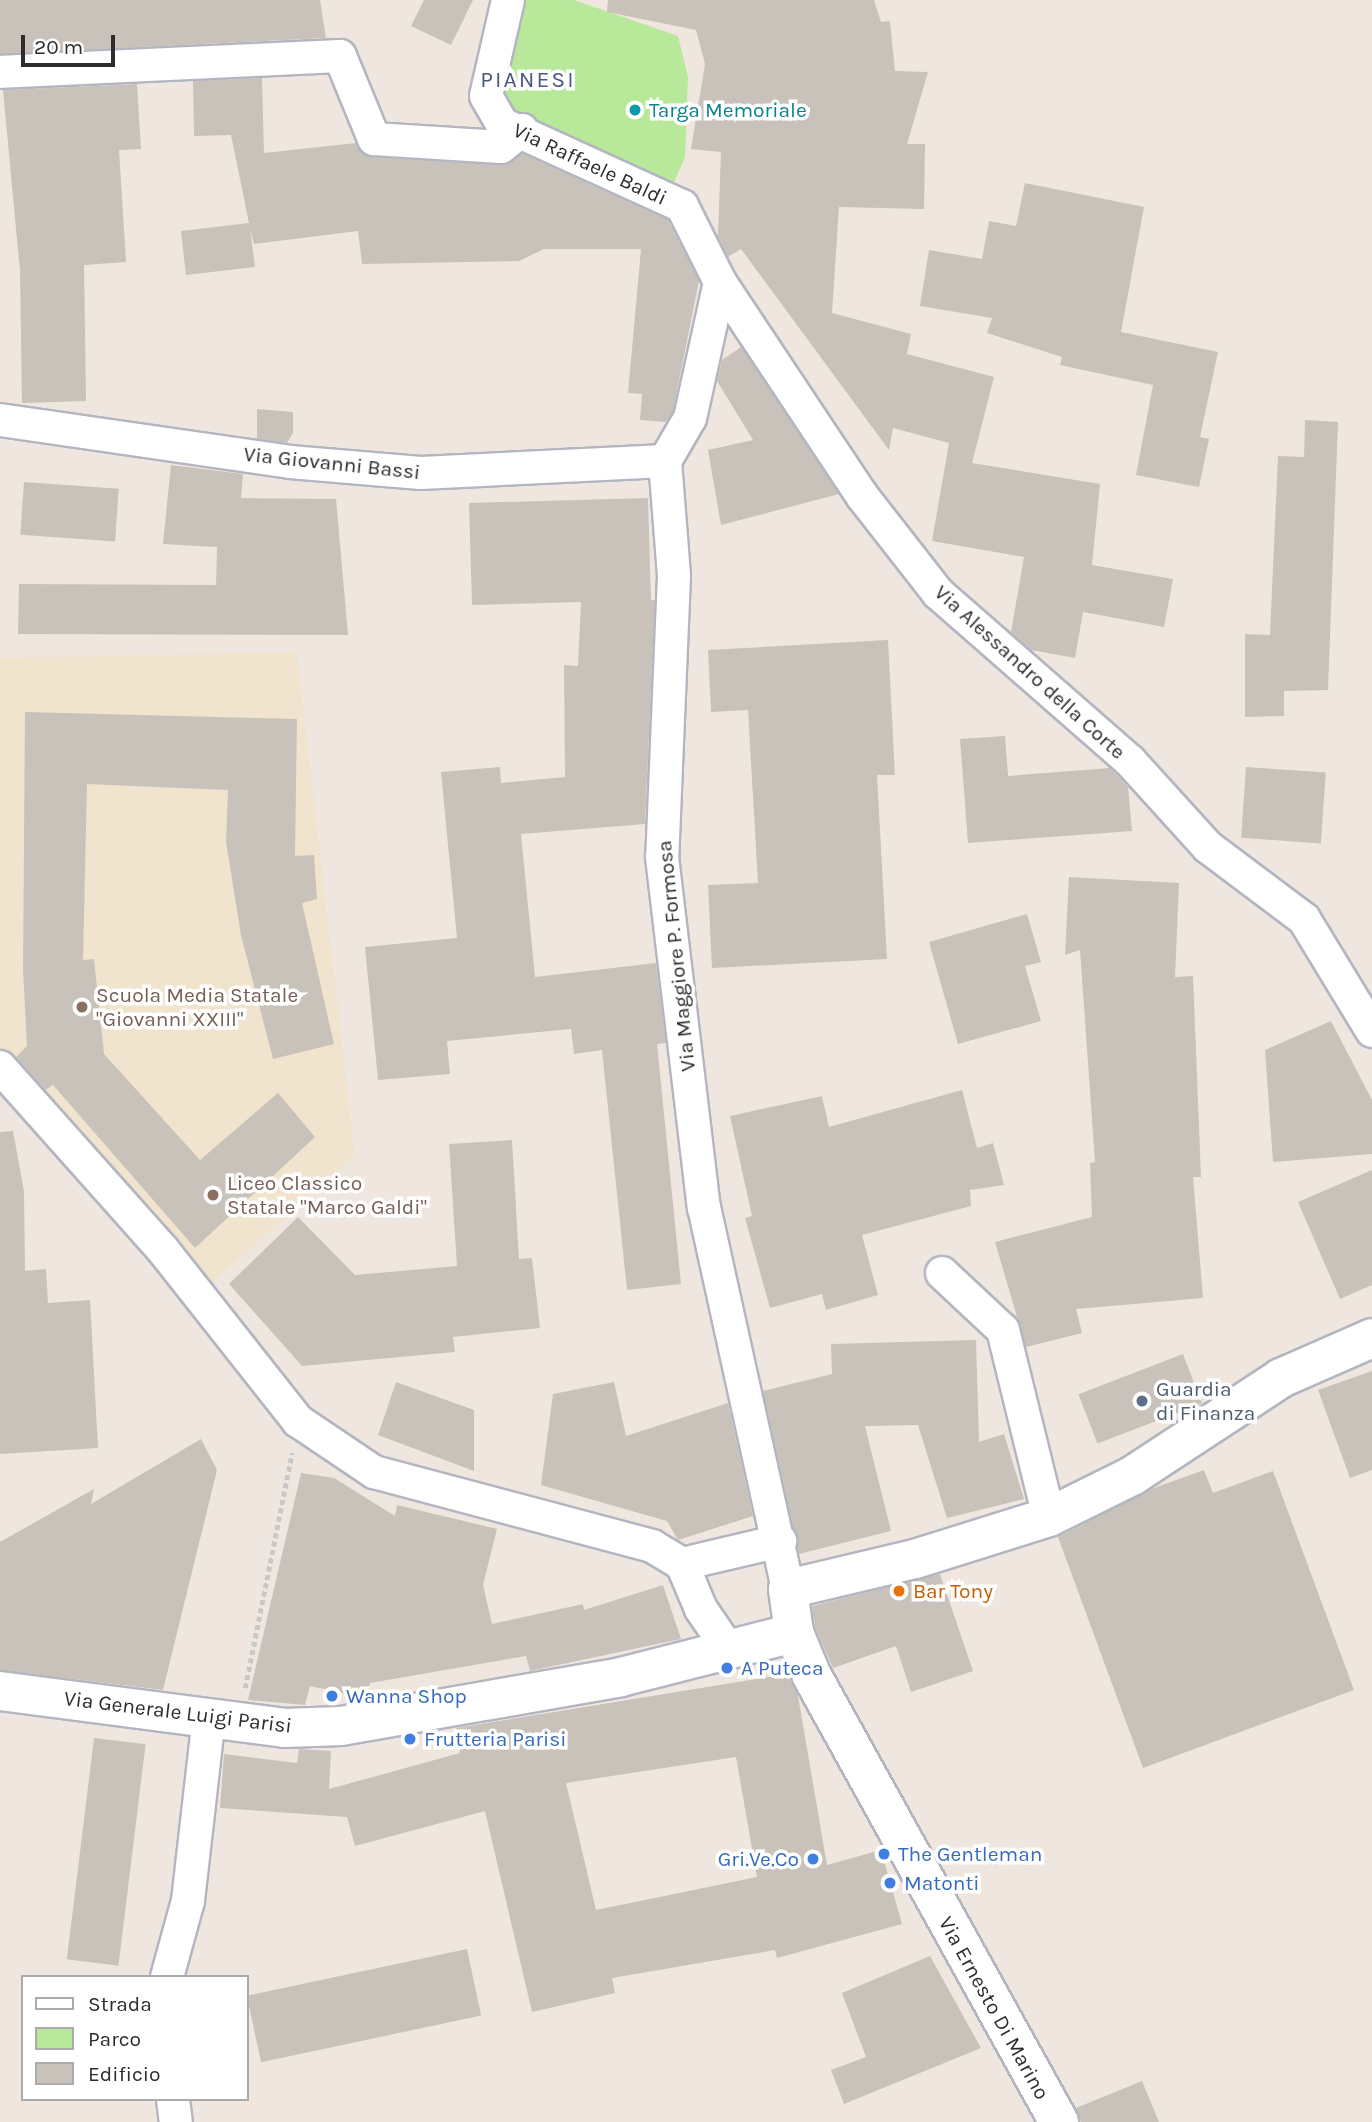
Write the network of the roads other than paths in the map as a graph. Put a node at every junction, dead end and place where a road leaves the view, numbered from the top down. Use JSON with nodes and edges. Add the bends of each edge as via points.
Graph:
{"nodes":[{"id":1,"x":508,"y":0,"type":"edge"},
{"id":2,"x":0,"y":72,"type":"edge"},
{"id":3,"x":522,"y":130,"type":"junction"},
{"id":4,"x":720,"y":282,"type":"junction"},
{"id":5,"x":0,"y":419,"type":"edge"},
{"id":6,"x":665,"y":461,"type":"junction"},
{"id":7,"x":1372,"y":1031,"type":"edge"},
{"id":8,"x":0,"y":1067,"type":"edge"},
{"id":9,"x":942,"y":1273,"type":"dead end"},
{"id":10,"x":1372,"y":1338,"type":"edge"},
{"id":11,"x":1049,"y":1517,"type":"junction"},
{"id":12,"x":780,"y":1541,"type":"junction"},
{"id":13,"x":682,"y":1564,"type":"junction"},
{"id":14,"x":788,"y":1589,"type":"junction"},
{"id":15,"x":794,"y":1633,"type":"junction"},
{"id":16,"x":729,"y":1650,"type":"junction"},
{"id":17,"x":0,"y":1691,"type":"edge"},
{"id":18,"x":224,"y":1718,"type":"junction"},
{"id":19,"x":168,"y":1975,"type":"edge"},
{"id":20,"x":173,"y":2101,"type":"edge"},
{"id":21,"x":176,"y":2122,"type":"edge"},
{"id":22,"x":1059,"y":2122,"type":"edge"}],
"edges":[{"from":1,"to":3,"type":"street","name":"Via Raffaele Baldi","via":[[486,96],[502,124]]},
{"from":2,"to":3,"type":"street","via":[[340,56],[374,139],[501,147]]},
{"from":3,"to":4,"type":"street","name":"Via Raffaele Baldi","via":[[682,206]]},
{"from":4,"to":6,"type":"street","via":[[690,418]]},
{"from":4,"to":7,"type":"street","name":"Via Alessandro della Corte","via":[[863,497],[938,593],[1130,761],[1208,847],[1304,919]]},
{"from":5,"to":6,"type":"street","name":"Via Giovanni Bassi","via":[[290,462],[421,473]]},
{"from":6,"to":12,"type":"street","name":"Via Maggiore P. Formosa","via":[[674,576],[662,857],[704,1207]]},
{"from":8,"to":13,"type":"street","via":[[163,1250],[298,1421],[374,1472],[580,1523],[652,1546]]},
{"from":9,"to":11,"type":"street","via":[[1003,1330]]},
{"from":10,"to":11,"type":"street","via":[[1281,1378],[1132,1476]]},
{"from":11,"to":14,"type":"street","via":[[915,1559]]},
{"from":12,"to":13,"type":"street"},
{"from":12,"to":14,"type":"street","name":"Via Maggiore P. Formosa"},
{"from":13,"to":16,"type":"street","via":[[701,1609]]},
{"from":14,"to":15,"type":"street"},
{"from":15,"to":16,"type":"street","name":"Via Generale Luigi Parisi"},
{"from":15,"to":22,"type":"street","name":"Via Ernesto Di Marino","via":[[896,1835]]},
{"from":16,"to":18,"type":"street","name":"Via Generale Luigi Parisi","via":[[621,1677],[341,1726],[285,1728]]},
{"from":17,"to":18,"type":"street","name":"Via Generale Luigi Parisi"},
{"from":18,"to":19,"type":"street","via":[[188,1901]]},
{"from":20,"to":21,"type":"street"}]}
